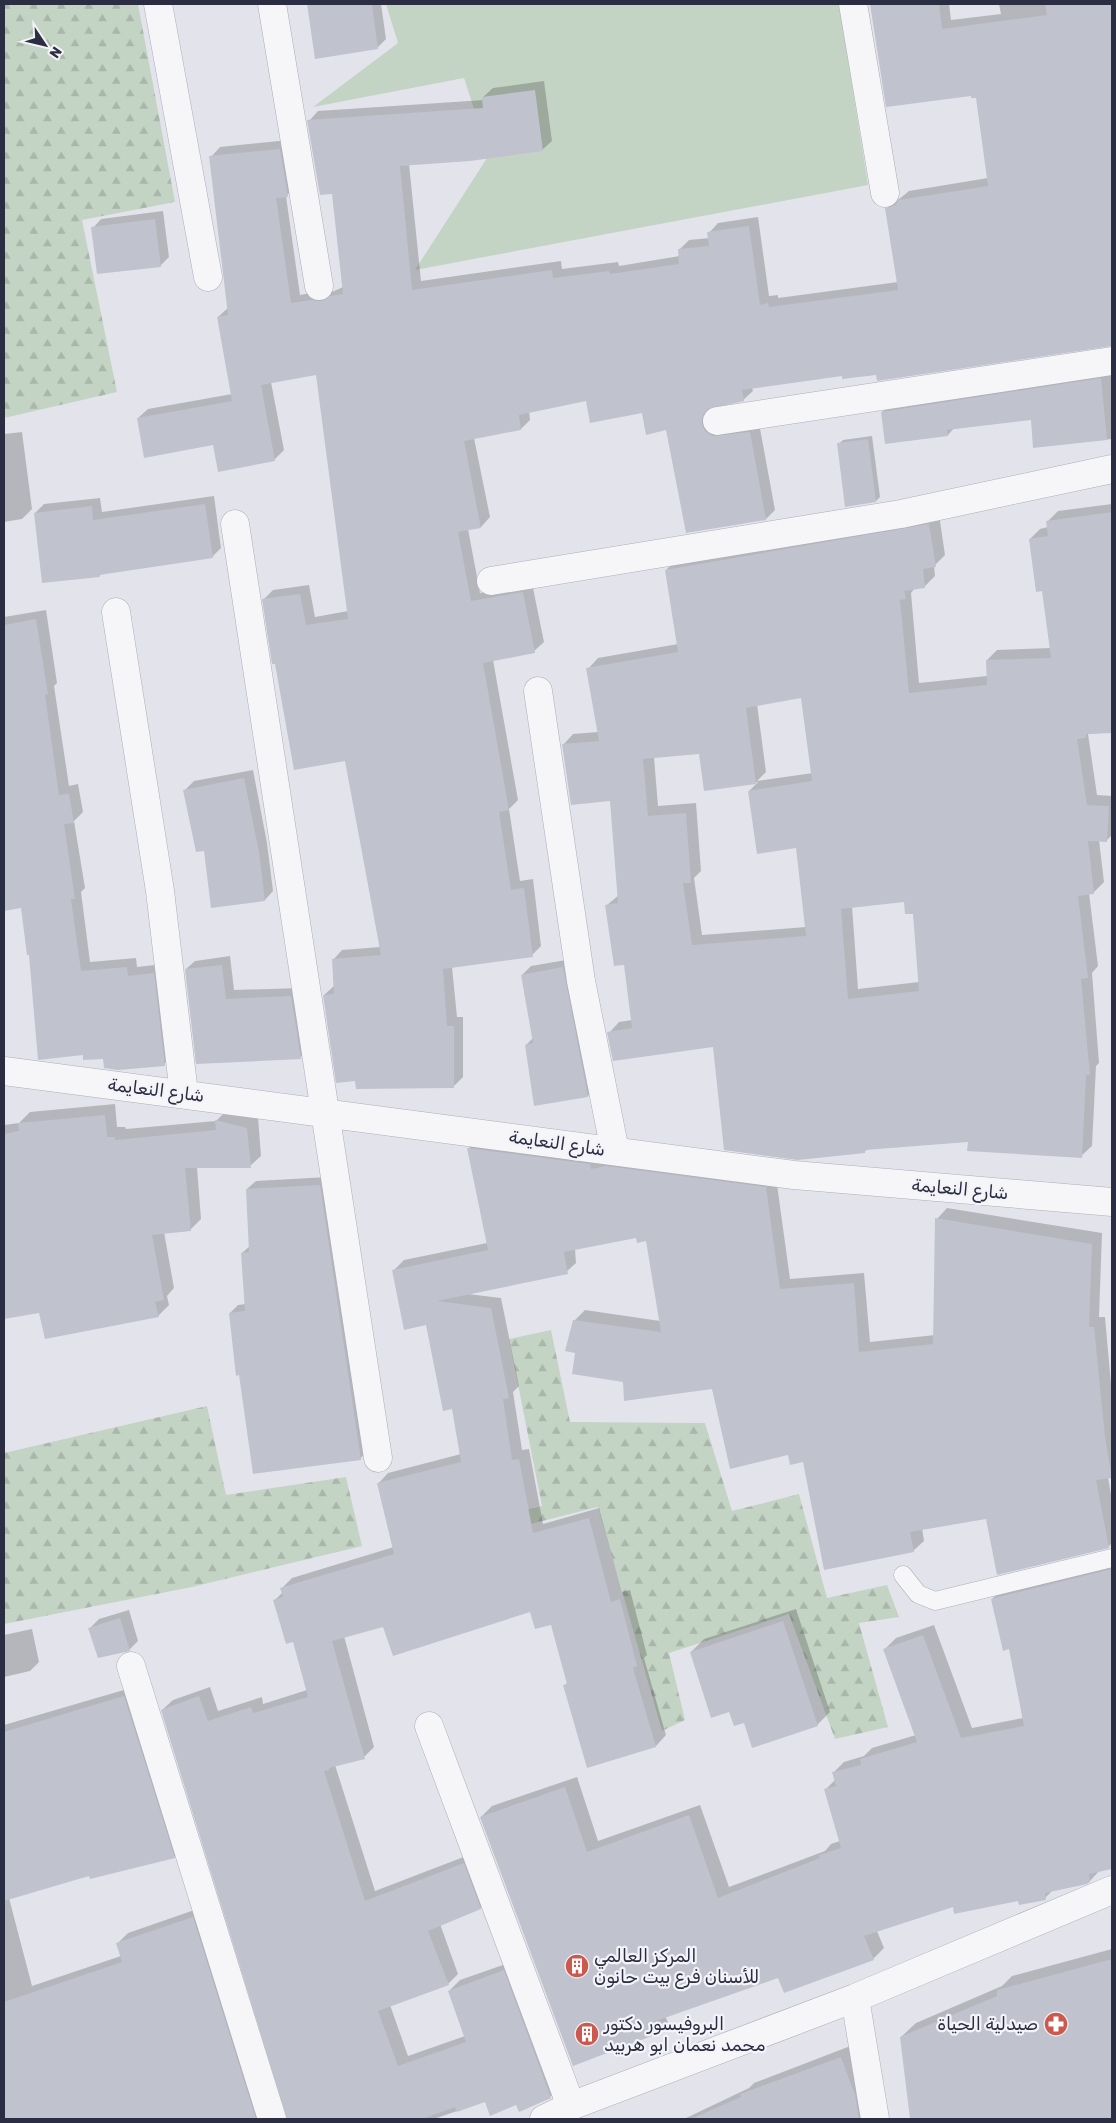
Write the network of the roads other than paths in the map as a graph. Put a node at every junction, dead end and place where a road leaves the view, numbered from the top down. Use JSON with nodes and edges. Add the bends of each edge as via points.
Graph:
{"nodes":[{"id":1,"x":158,"y":4,"type":"edge"},
{"id":2,"x":272,"y":4,"type":"edge"},
{"id":3,"x":854,"y":4,"type":"edge"},
{"id":4,"x":884,"y":193,"type":"dead end"},
{"id":5,"x":208,"y":277,"type":"dead end"},
{"id":6,"x":318,"y":286,"type":"dead end"},
{"id":7,"x":1112,"y":361,"type":"edge"},
{"id":8,"x":717,"y":421,"type":"dead end"},
{"id":9,"x":1112,"y":469,"type":"edge"},
{"id":10,"x":235,"y":524,"type":"dead end"},
{"id":11,"x":491,"y":581,"type":"dead end"},
{"id":12,"x":116,"y":612,"type":"dead end"},
{"id":13,"x":538,"y":691,"type":"dead end"},
{"id":14,"x":4,"y":1071,"type":"edge"},
{"id":15,"x":184,"y":1094,"type":"junction"},
{"id":16,"x":323,"y":1112,"type":"junction"},
{"id":17,"x":615,"y":1151,"type":"junction"},
{"id":18,"x":1112,"y":1202,"type":"edge"},
{"id":19,"x":378,"y":1458,"type":"dead end"},
{"id":20,"x":1112,"y":1558,"type":"edge"},
{"id":21,"x":903,"y":1575,"type":"dead end"},
{"id":22,"x":131,"y":1666,"type":"dead end"},
{"id":23,"x":429,"y":1726,"type":"dead end"},
{"id":24,"x":1112,"y":1890,"type":"edge"},
{"id":25,"x":855,"y":1998,"type":"junction"},
{"id":26,"x":571,"y":2106,"type":"junction"},
{"id":27,"x":272,"y":2119,"type":"edge"},
{"id":28,"x":544,"y":2119,"type":"edge"},
{"id":29,"x":875,"y":2119,"type":"edge"}],
"edges":[{"from":1,"to":5,"type":"street"},
{"from":2,"to":6,"type":"street"},
{"from":3,"to":4,"type":"street"},
{"from":7,"to":8,"type":"street"},
{"from":9,"to":11,"type":"street","via":[[901,514]]},
{"from":10,"to":16,"type":"street"},
{"from":12,"to":15,"type":"street","via":[[160,891]]},
{"from":13,"to":17,"type":"street","via":[[581,981]]},
{"from":14,"to":15,"type":"street","name":"شارع النعايمة"},
{"from":15,"to":16,"type":"street","name":"شارع النعايمة"},
{"from":16,"to":17,"type":"street","name":"شارع النعايمة"},
{"from":16,"to":19,"type":"street"},
{"from":17,"to":18,"type":"street","name":"شارع النعايمة","via":[[794,1175]]},
{"from":20,"to":21,"type":"lane","via":[[934,1601],[918,1594]]},
{"from":22,"to":27,"type":"street"},
{"from":23,"to":26,"type":"street"},
{"from":24,"to":25,"type":"street"},
{"from":25,"to":26,"type":"street"},
{"from":25,"to":29,"type":"street"},
{"from":26,"to":28,"type":"street"}]}
